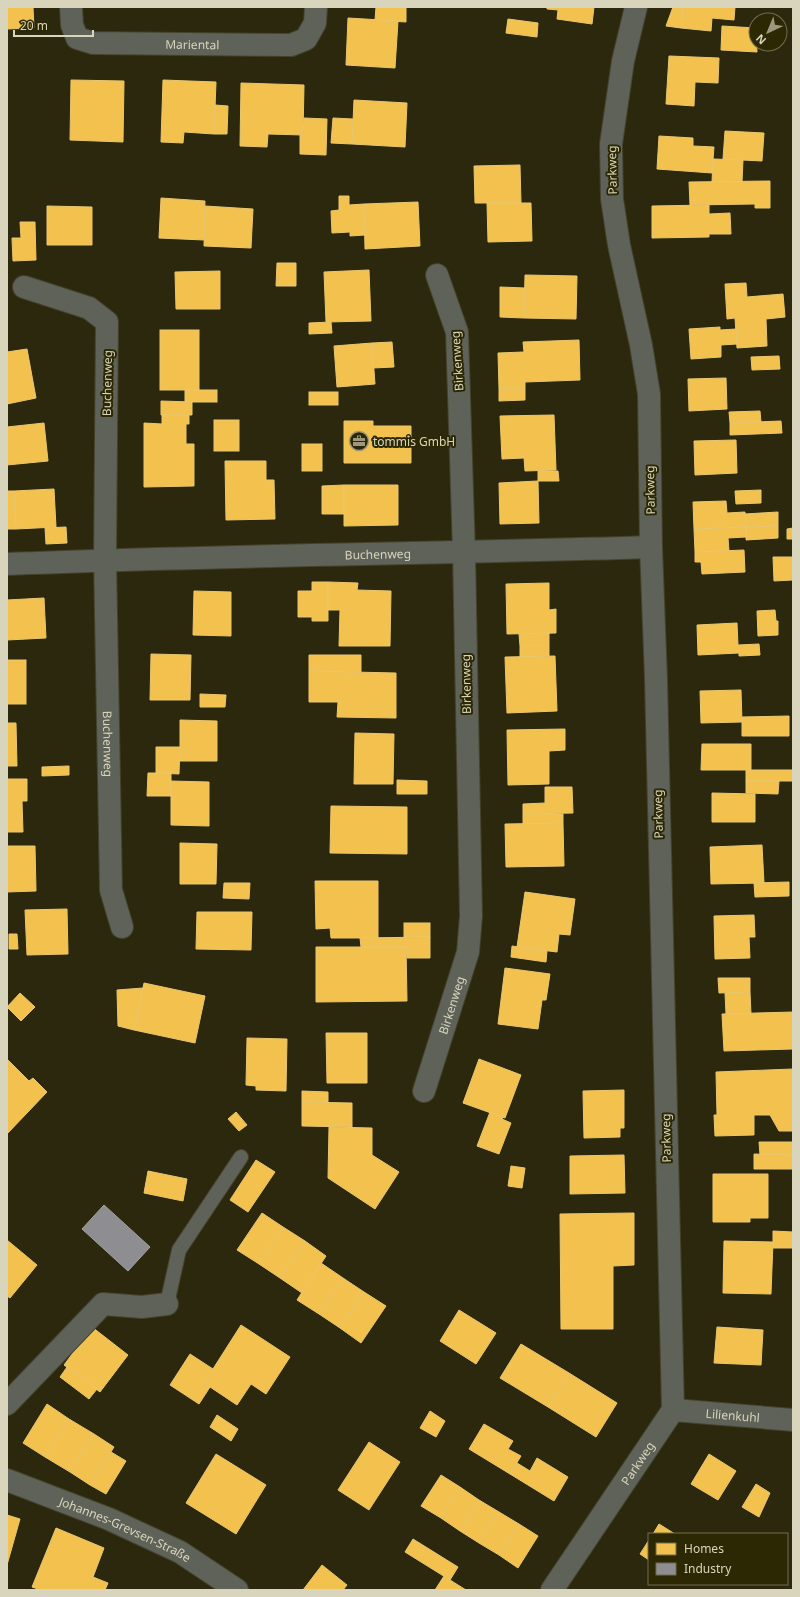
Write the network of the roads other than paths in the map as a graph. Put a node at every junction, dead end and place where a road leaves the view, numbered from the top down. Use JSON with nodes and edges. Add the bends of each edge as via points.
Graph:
{"nodes":[{"id":1,"x":71,"y":7,"type":"edge"},
{"id":2,"x":316,"y":7,"type":"edge"},
{"id":3,"x":636,"y":7,"type":"edge"},
{"id":4,"x":437,"y":275,"type":"dead end"},
{"id":5,"x":24,"y":287,"type":"dead end"},
{"id":6,"x":650,"y":547,"type":"junction"},
{"id":7,"x":464,"y":553,"type":"junction"},
{"id":8,"x":105,"y":559,"type":"junction"},
{"id":9,"x":7,"y":564,"type":"edge"},
{"id":10,"x":122,"y":927,"type":"dead end"},
{"id":11,"x":424,"y":1090,"type":"dead end"},
{"id":12,"x":241,"y":1157,"type":"dead end"},
{"id":13,"x":167,"y":1304,"type":"joint"},
{"id":14,"x":7,"y":1404,"type":"edge"},
{"id":15,"x":673,"y":1410,"type":"junction"},
{"id":16,"x":793,"y":1420,"type":"edge"},
{"id":17,"x":7,"y":1480,"type":"edge"},
{"id":18,"x":238,"y":1590,"type":"edge"},
{"id":19,"x":552,"y":1590,"type":"edge"}],
"edges":[{"from":1,"to":2,"type":"street","name":"Mariental","via":[[72,25],[77,38],[92,43],[291,45],[306,39],[315,23]]},
{"from":3,"to":6,"type":"street","name":"Parkweg","via":[[623,61],[611,144],[612,200],[649,394]]},
{"from":4,"to":7,"type":"street","name":"Birkenweg","via":[[457,332]]},
{"from":5,"to":8,"type":"street","name":"Buchenweg","via":[[88,308],[107,322]]},
{"from":6,"to":7,"type":"street","name":"Buchenweg"},
{"from":6,"to":15,"type":"street","name":"Parkweg","via":[[656,679]]},
{"from":7,"to":8,"type":"street","name":"Buchenweg"},
{"from":7,"to":11,"type":"street","name":"Birkenweg","via":[[471,916],[468,952]]},
{"from":8,"to":9,"type":"street"},
{"from":8,"to":10,"type":"street","name":"Buchenweg","via":[[111,890]]},
{"from":12,"to":13,"type":"lane","via":[[179,1250]]},
{"from":13,"to":14,"type":"street","via":[[142,1307],[103,1304]]},
{"from":15,"to":16,"type":"street","name":"Lilienkuhl"},
{"from":15,"to":19,"type":"street","name":"Parkweg"},
{"from":17,"to":18,"type":"street","name":"Johannes-Grevsen-Straße","via":[[109,1519],[180,1552]]}]}
